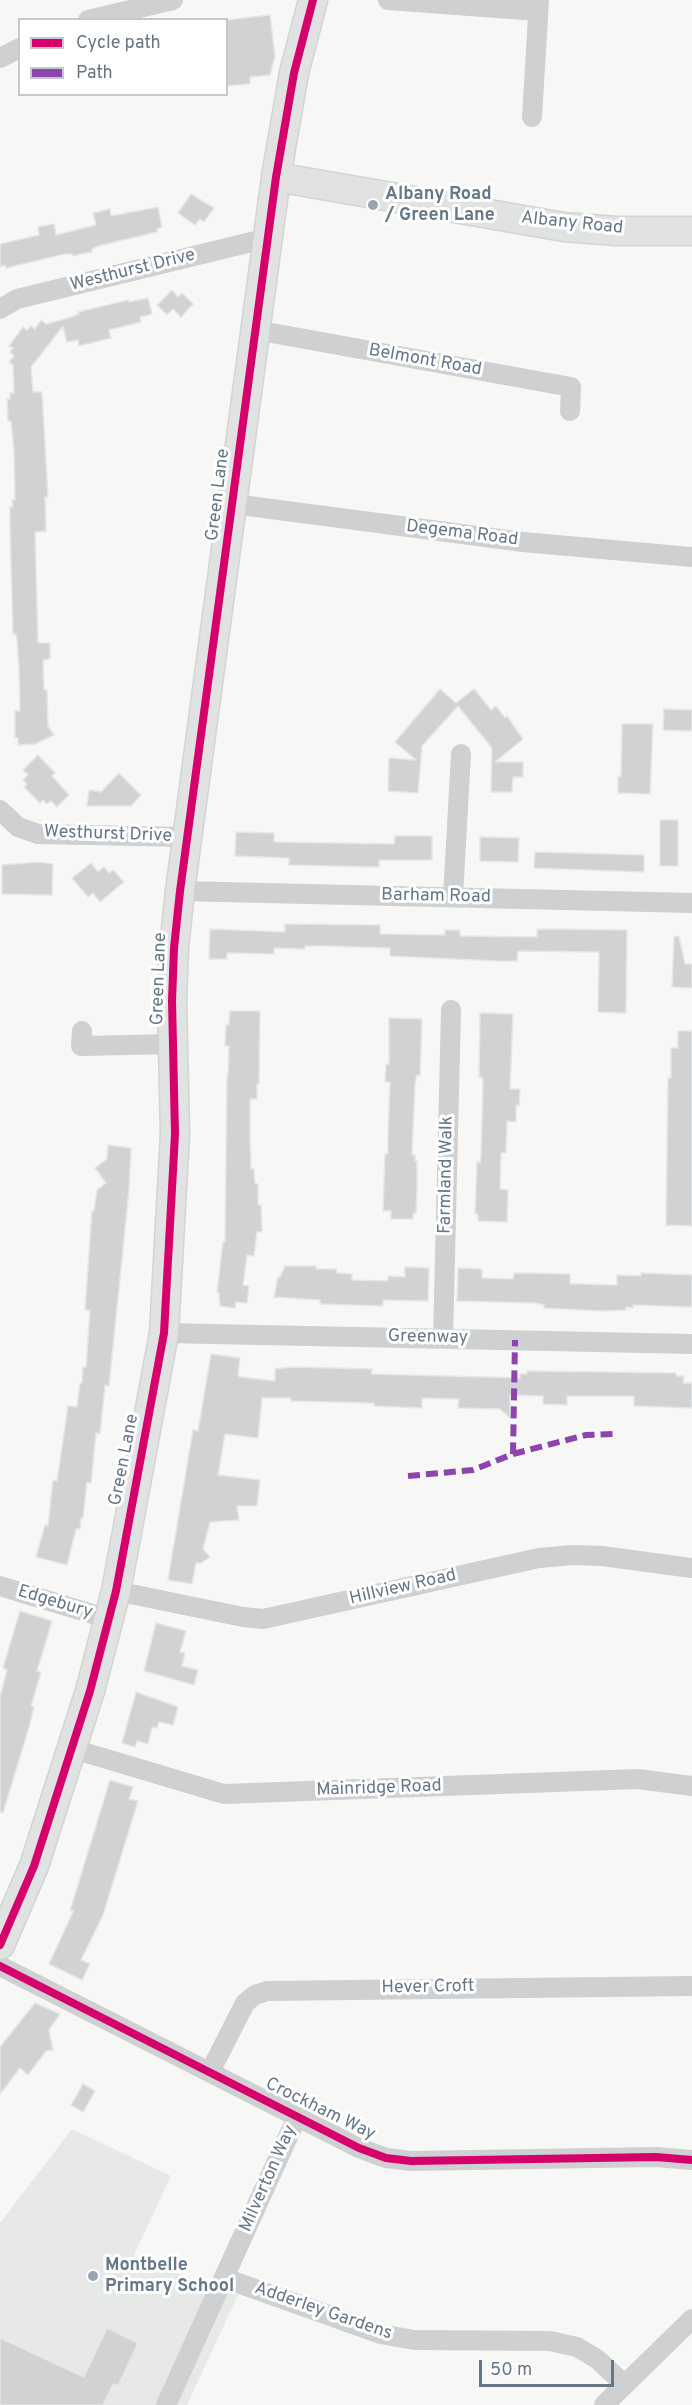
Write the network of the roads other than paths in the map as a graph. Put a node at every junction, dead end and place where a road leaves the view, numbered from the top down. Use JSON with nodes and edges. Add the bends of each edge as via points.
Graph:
{"nodes":[{"id":1,"x":173,"y":0,"type":"edge"},
{"id":2,"x":312,"y":0,"type":"edge"},
{"id":3,"x":388,"y":0,"type":"edge"},
{"id":4,"x":539,"y":5,"type":"edge"},
{"id":5,"x":96,"y":18,"type":"edge"},
{"id":6,"x":18,"y":49,"type":"edge"},
{"id":7,"x":0,"y":58,"type":"edge"},
{"id":8,"x":532,"y":117,"type":"dead end"},
{"id":9,"x":276,"y":177,"type":"junction"},
{"id":10,"x":692,"y":231,"type":"edge"},
{"id":11,"x":268,"y":238,"type":"junction"},
{"id":12,"x":0,"y":309,"type":"edge"},
{"id":13,"x":255,"y":330,"type":"junction"},
{"id":14,"x":570,"y":411,"type":"dead end"},
{"id":15,"x":232,"y":504,"type":"junction"},
{"id":16,"x":692,"y":557,"type":"edge"},
{"id":17,"x":461,"y":753,"type":"dead end"},
{"id":18,"x":0,"y":810,"type":"edge"},
{"id":19,"x":187,"y":837,"type":"junction"},
{"id":20,"x":180,"y":891,"type":"junction"},
{"id":21,"x":453,"y":897,"type":"junction"},
{"id":22,"x":692,"y":903,"type":"edge"},
{"id":23,"x":450,"y":1010,"type":"dead end"},
{"id":24,"x":173,"y":1044,"type":"junction"},
{"id":25,"x":81,"y":1045,"type":"dead end"},
{"id":26,"x":164,"y":1332,"type":"junction"},
{"id":27,"x":443,"y":1339,"type":"junction"},
{"id":28,"x":692,"y":1344,"type":"edge"},
{"id":29,"x":692,"y":1568,"type":"edge"},
{"id":30,"x":0,"y":1586,"type":"edge"},
{"id":31,"x":116,"y":1591,"type":"junction"},
{"id":32,"x":110,"y":1619,"type":"junction"},
{"id":33,"x":73,"y":1749,"type":"junction"},
{"id":34,"x":692,"y":1786,"type":"edge"},
{"id":35,"x":0,"y":1945,"type":"edge"},
{"id":36,"x":0,"y":1966,"type":"edge"},
{"id":37,"x":692,"y":1986,"type":"edge"},
{"id":38,"x":210,"y":2072,"type":"junction"},
{"id":39,"x":297,"y":2117,"type":"junction"},
{"id":40,"x":692,"y":2160,"type":"edge"},
{"id":41,"x":224,"y":2278,"type":"junction"},
{"id":42,"x":692,"y":2319,"type":"edge"},
{"id":43,"x":625,"y":2385,"type":"junction"},
{"id":44,"x":166,"y":2405,"type":"edge"},
{"id":45,"x":604,"y":2405,"type":"edge"}],
"edges":[{"from":1,"to":5,"type":"street"},
{"from":2,"to":9,"type":"main road","name":"Green Lane","via":[[294,73]]},
{"from":3,"to":4,"type":"street"},
{"from":4,"to":8,"type":"street"},
{"from":6,"to":7,"type":"street"},
{"from":9,"to":10,"type":"main road","name":"Albany Road","via":[[564,227]]},
{"from":9,"to":11,"type":"main road","name":"Green Lane"},
{"from":11,"to":12,"type":"street","name":"Westhurst Drive","via":[[17,299]]},
{"from":11,"to":13,"type":"main road","name":"Green Lane"},
{"from":13,"to":14,"type":"street","name":"Belmont Road","via":[[571,387]]},
{"from":13,"to":15,"type":"main road","name":"Green Lane"},
{"from":15,"to":16,"type":"street","name":"Degema Road","via":[[523,542]]},
{"from":15,"to":19,"type":"main road","name":"Green Lane"},
{"from":17,"to":21,"type":"street"},
{"from":18,"to":19,"type":"street","name":"Westhurst Drive","via":[[18,827],[38,834]]},
{"from":19,"to":20,"type":"main road","name":"Green Lane"},
{"from":20,"to":21,"type":"street","name":"Barham Road"},
{"from":20,"to":24,"type":"main road","name":"Green Lane","via":[[174,948]]},
{"from":21,"to":22,"type":"street","name":"Barham Road"},
{"from":23,"to":27,"type":"street","name":"Farmland Walk"},
{"from":24,"to":25,"type":"street"},
{"from":24,"to":26,"type":"main road","name":"Green Lane","via":[[175,1134]]},
{"from":26,"to":27,"type":"street","name":"Greenway"},
{"from":26,"to":31,"type":"main road","name":"Green Lane"},
{"from":27,"to":28,"type":"street","name":"Greenway"},
{"from":29,"to":31,"type":"street","name":"Hillview Road","via":[[602,1556],[538,1558],[263,1619]]},
{"from":30,"to":32,"type":"street","name":"Edgebury"},
{"from":31,"to":32,"type":"main road","name":"Green Lane"},
{"from":32,"to":33,"type":"main road","name":"Green Lane"},
{"from":33,"to":34,"type":"street","name":"Mainridge Road","via":[[224,1794],[638,1779]]},
{"from":33,"to":35,"type":"main road","name":"Green Lane","via":[[34,1866]]},
{"from":36,"to":38,"type":"street","name":"Crockham Way"},
{"from":37,"to":38,"type":"street","name":"Hever Croft","via":[[267,1991],[245,2003]]},
{"from":38,"to":39,"type":"street","name":"Crockham Way"},
{"from":39,"to":40,"type":"street","name":"Crockham Way","via":[[359,2148],[386,2158],[411,2161],[656,2157]]},
{"from":39,"to":41,"type":"street","name":"Milverton Way"},
{"from":41,"to":43,"type":"street","name":"Adderley Gardens","via":[[381,2334],[414,2340],[550,2341],[577,2347],[597,2359]]},
{"from":41,"to":44,"type":"street","name":"Milverton Way"},
{"from":42,"to":43,"type":"street"},
{"from":43,"to":45,"type":"street"}]}
